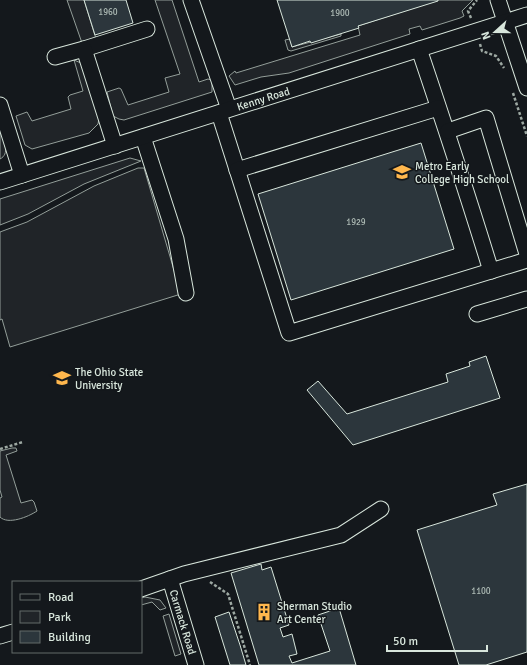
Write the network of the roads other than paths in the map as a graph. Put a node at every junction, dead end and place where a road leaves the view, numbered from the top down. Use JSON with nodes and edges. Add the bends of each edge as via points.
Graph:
{"nodes":[{"id":1,"x":192,"y":0,"type":"edge"},
{"id":2,"x":498,"y":0,"type":"edge"},
{"id":3,"x":527,"y":15,"type":"edge"},
{"id":4,"x":505,"y":22,"type":"junction"},
{"id":5,"x":147,"y":29,"type":"dead end"},
{"id":6,"x":84,"y":49,"type":"junction"},
{"id":7,"x":419,"y":49,"type":"junction"},
{"id":8,"x":55,"y":57,"type":"dead end"},
{"id":9,"x":527,"y":88,"type":"edge"},
{"id":10,"x":0,"y":105,"type":"edge"},
{"id":11,"x":438,"y":108,"type":"junction"},
{"id":12,"x":224,"y":111,"type":"junction"},
{"id":13,"x":448,"y":131,"type":"junction"},
{"id":14,"x":143,"y":137,"type":"junction"},
{"id":15,"x":115,"y":146,"type":"junction"},
{"id":16,"x":237,"y":170,"type":"junction"},
{"id":17,"x":22,"y":176,"type":"junction"},
{"id":18,"x":0,"y":182,"type":"edge"},
{"id":19,"x":527,"y":254,"type":"edge"},
{"id":20,"x":527,"y":260,"type":"edge"},
{"id":21,"x":491,"y":271,"type":"junction"},
{"id":22,"x":186,"y":293,"type":"dead end"},
{"id":23,"x":527,"y":299,"type":"edge"},
{"id":24,"x":477,"y":314,"type":"dead end"},
{"id":25,"x":381,"y":509,"type":"dead end"},
{"id":26,"x":170,"y":579,"type":"junction"},
{"id":27,"x":142,"y":589,"type":"edge"},
{"id":28,"x":12,"y":632,"type":"edge"},
{"id":29,"x":0,"y":636,"type":"edge"},
{"id":30,"x":196,"y":665,"type":"edge"}],
"edges":[{"from":1,"to":12,"type":"street"},
{"from":2,"to":4,"type":"street"},
{"from":3,"to":4,"type":"street","name":"Kenny Road"},
{"from":4,"to":7,"type":"street","name":"Kenny Road"},
{"from":4,"to":9,"type":"street"},
{"from":5,"to":6,"type":"street"},
{"from":6,"to":8,"type":"street"},
{"from":6,"to":15,"type":"street"},
{"from":7,"to":11,"type":"street"},
{"from":7,"to":12,"type":"street","name":"Kenny Road"},
{"from":10,"to":17,"type":"street"},
{"from":11,"to":13,"type":"street"},
{"from":11,"to":16,"type":"street"},
{"from":12,"to":14,"type":"street","name":"Kenny Road"},
{"from":12,"to":16,"type":"street"},
{"from":13,"to":19,"type":"street","via":[[486,118]]},
{"from":13,"to":21,"type":"street"},
{"from":14,"to":15,"type":"street","name":"Kenny Road"},
{"from":14,"to":22,"type":"street","via":[[176,239]]},
{"from":15,"to":17,"type":"street","name":"Kenny Road"},
{"from":16,"to":21,"type":"street","via":[[289,333]]},
{"from":17,"to":18,"type":"street","name":"Kenny Road"},
{"from":20,"to":21,"type":"street"},
{"from":23,"to":24,"type":"street"},
{"from":25,"to":26,"type":"street","via":[[341,535]]},
{"from":26,"to":27,"type":"street"},
{"from":26,"to":30,"type":"street","name":"Carmack Road"},
{"from":28,"to":29,"type":"street"}]}
